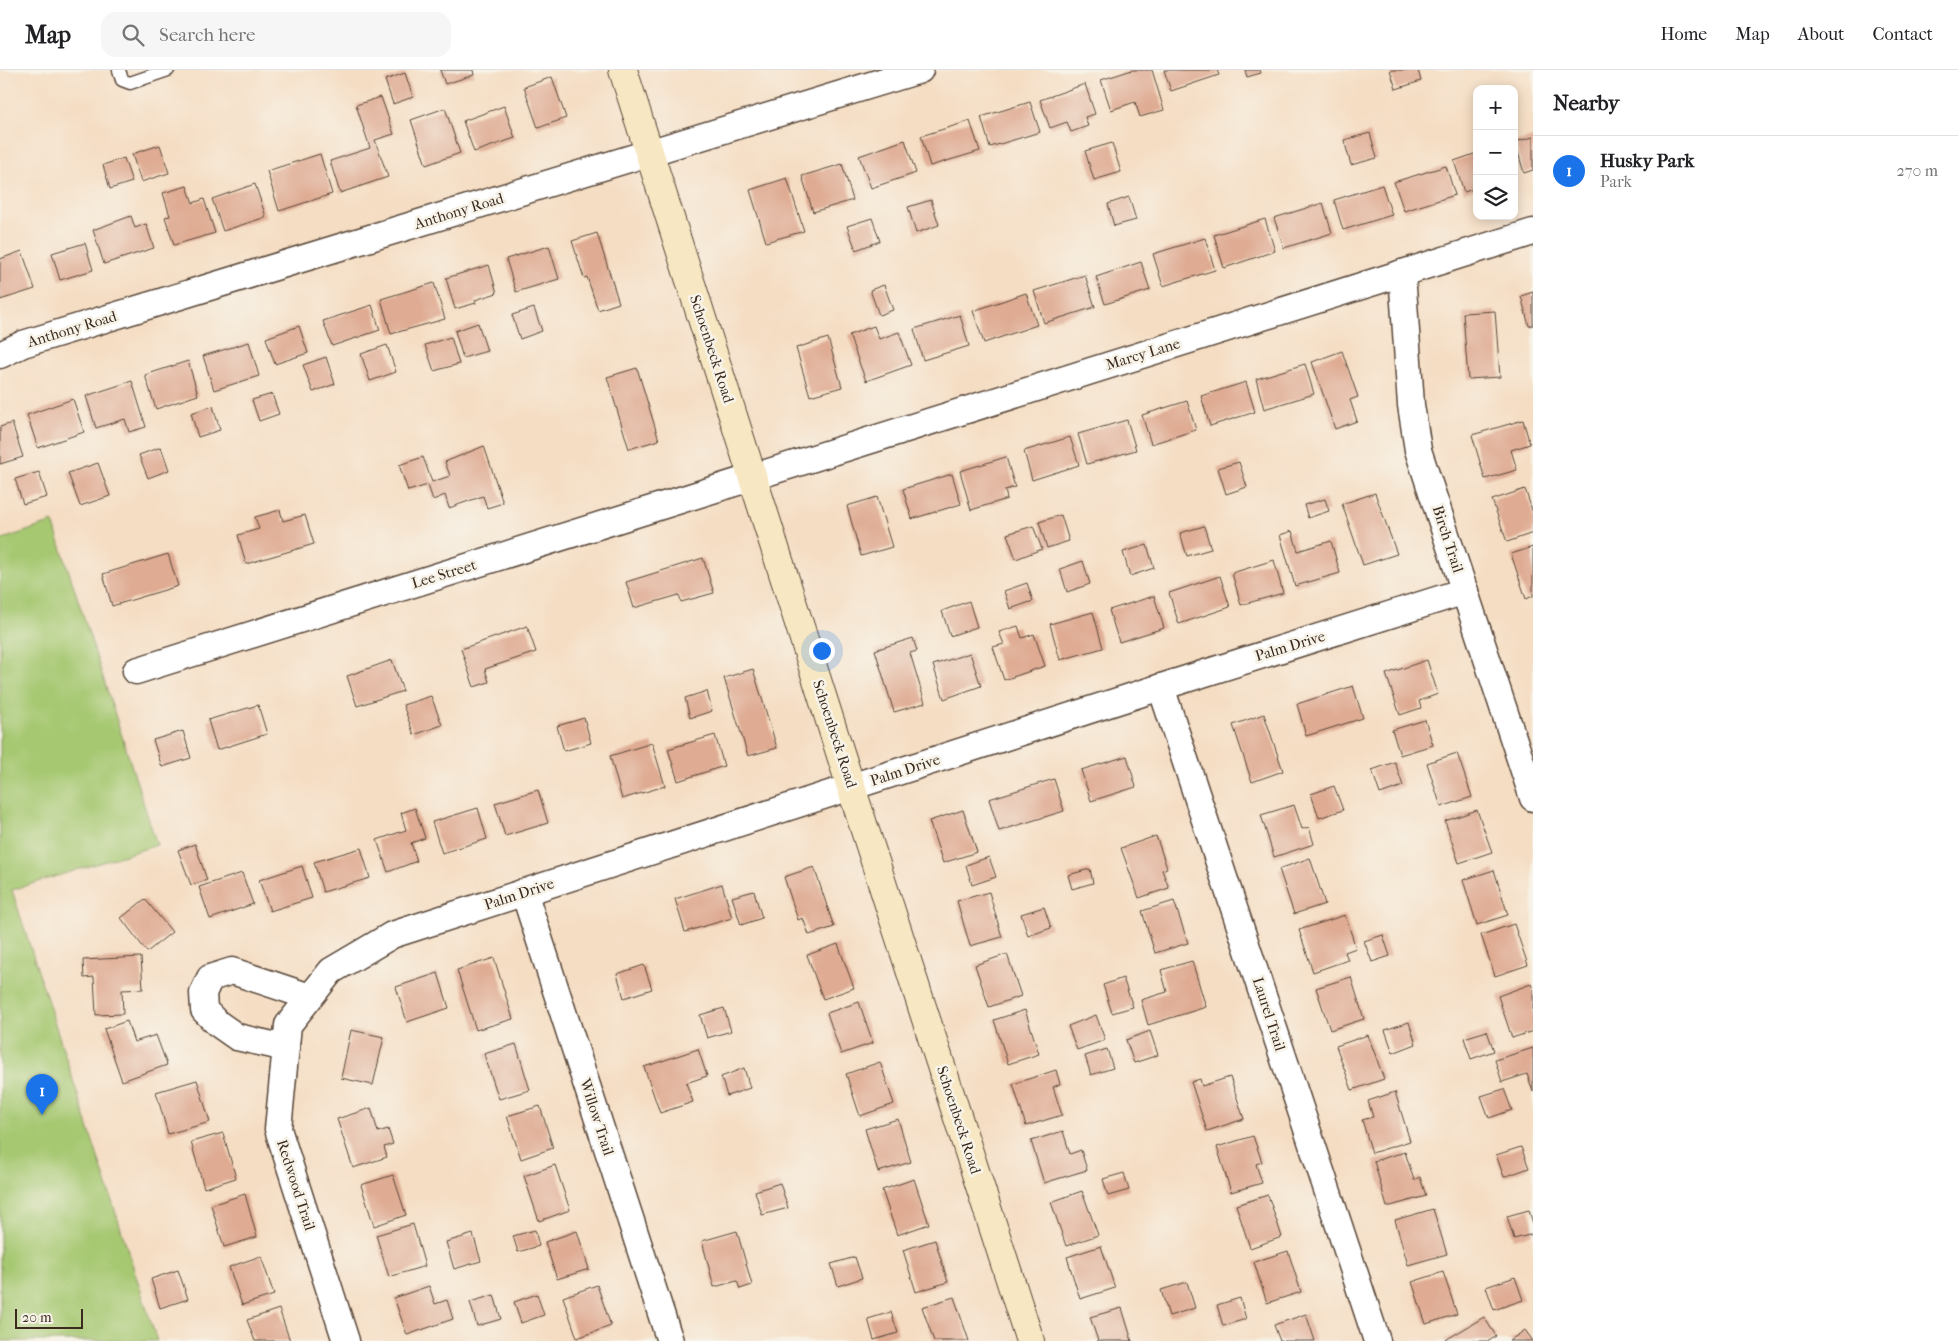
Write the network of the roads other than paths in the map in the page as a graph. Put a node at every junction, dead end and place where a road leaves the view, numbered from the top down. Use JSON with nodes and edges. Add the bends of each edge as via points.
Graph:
{"nodes":[{"id":1,"x":119,"y":70,"type":"edge"},
{"id":2,"x":168,"y":70,"type":"edge"},
{"id":3,"x":623,"y":70,"type":"edge"},
{"id":4,"x":920,"y":70,"type":"edge"},
{"id":5,"x":648,"y":153,"type":"junction"},
{"id":6,"x":1533,"y":232,"type":"edge"},
{"id":7,"x":1402,"y":273,"type":"junction"},
{"id":8,"x":0,"y":355,"type":"edge"},
{"id":9,"x":753,"y":477,"type":"junction"},
{"id":10,"x":1465,"y":591,"type":"junction"},
{"id":11,"x":136,"y":670,"type":"dead end"},
{"id":12,"x":1161,"y":687,"type":"junction"},
{"id":13,"x":851,"y":787,"type":"junction"},
{"id":14,"x":1533,"y":798,"type":"edge"},
{"id":15,"x":524,"y":892,"type":"junction"},
{"id":16,"x":310,"y":998,"type":"junction"},
{"id":17,"x":287,"y":1036,"type":"junction"},
{"id":18,"x":346,"y":1341,"type":"edge"},
{"id":19,"x":670,"y":1341,"type":"edge"},
{"id":20,"x":1030,"y":1341,"type":"edge"},
{"id":21,"x":1376,"y":1341,"type":"edge"}],
"edges":[{"from":1,"to":2,"type":"lane","via":[[122,80],[130,82]]},
{"from":3,"to":5,"type":"main road","name":"Schoenbeck Road"},
{"from":4,"to":5,"type":"street","name":"Anthony Road"},
{"from":5,"to":8,"type":"street","name":"Anthony Road","via":[[23,344]]},
{"from":5,"to":9,"type":"main road","name":"Schoenbeck Road"},
{"from":6,"to":7,"type":"street","name":"Marcy Lane"},
{"from":7,"to":9,"type":"street","name":"Marcy Lane"},
{"from":7,"to":10,"type":"street","name":"Birch Trail","via":[[1411,406],[1418,450]]},
{"from":9,"to":11,"type":"street","name":"Lee Street"},
{"from":9,"to":13,"type":"main road","name":"Schoenbeck Road"},
{"from":10,"to":12,"type":"street","name":"Palm Drive"},
{"from":10,"to":14,"type":"street","name":"Birch Trail"},
{"from":12,"to":13,"type":"street","name":"Palm Drive"},
{"from":12,"to":21,"type":"street","name":"Laurel Trail"},
{"from":13,"to":15,"type":"street","name":"Palm Drive"},
{"from":13,"to":20,"type":"main road","name":"Schoenbeck Road"},
{"from":15,"to":16,"type":"street","name":"Palm Drive","via":[[392,935],[331,971]]},
{"from":15,"to":19,"type":"street","name":"Willow Trail"},
{"from":16,"to":17,"type":"street","name":"Palm Drive"},
{"from":16,"to":17,"type":"street","via":[[232,971],[210,978],[203,993],[204,1010],[217,1023],[237,1037]]},
{"from":17,"to":18,"type":"street","name":"Redwood Trail","via":[[278,1129]]}]}
